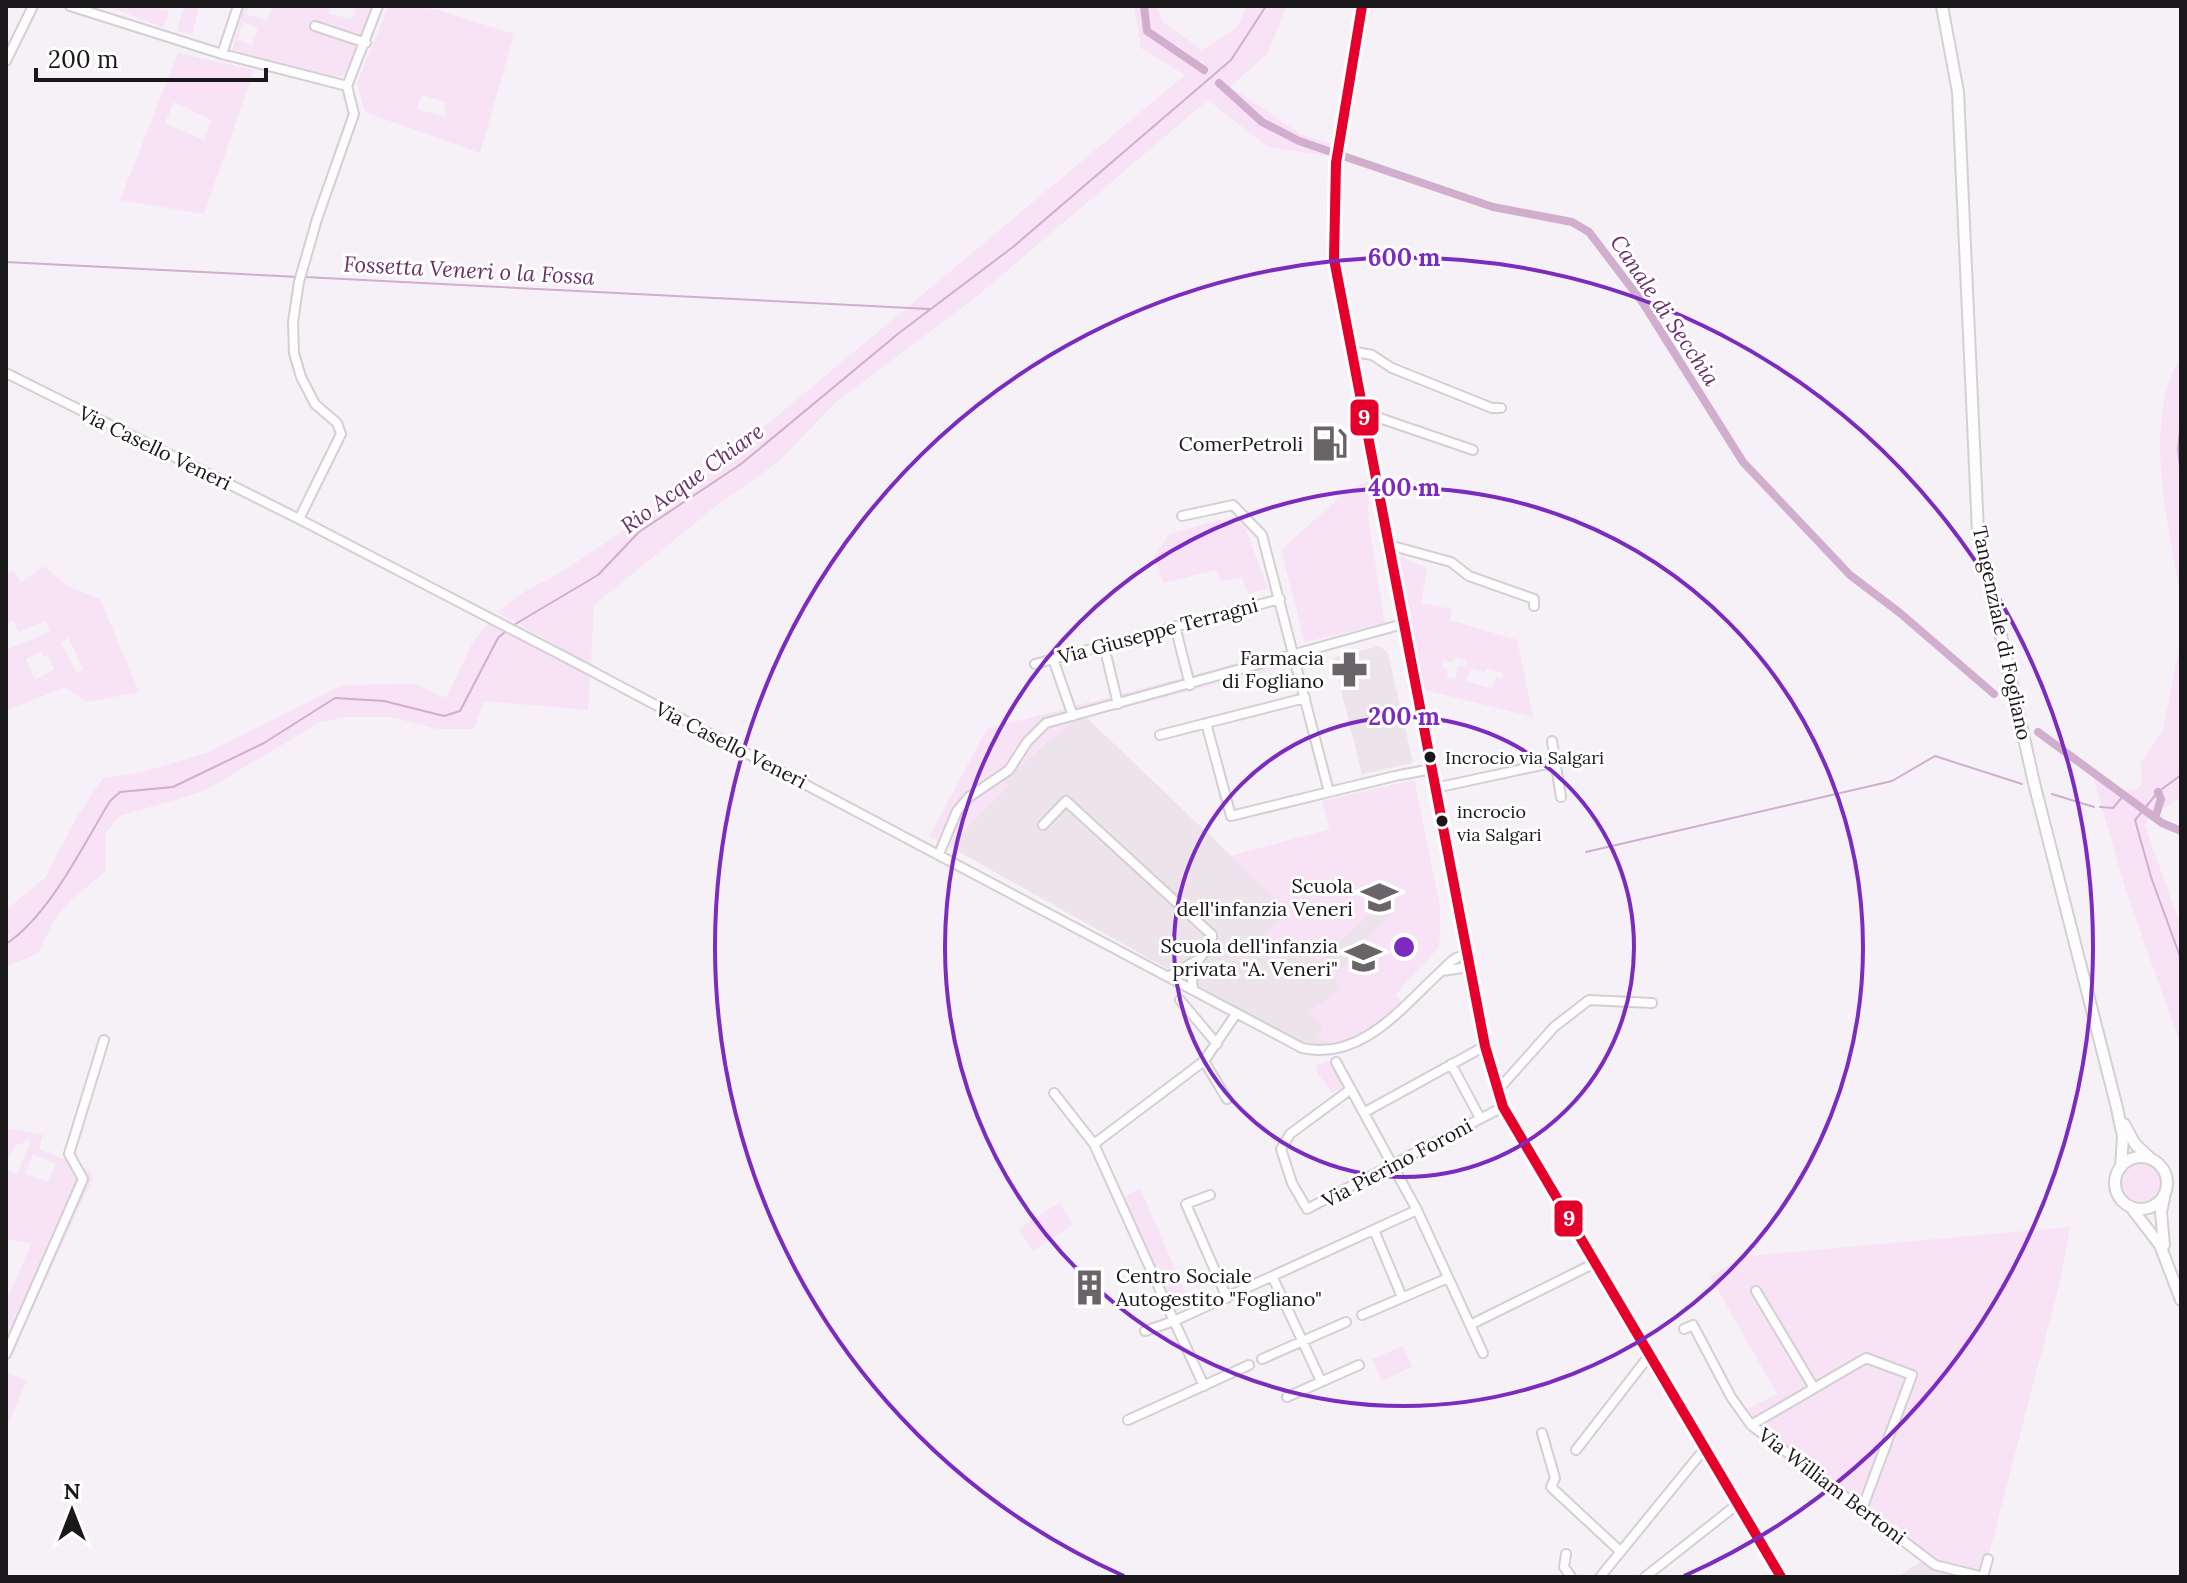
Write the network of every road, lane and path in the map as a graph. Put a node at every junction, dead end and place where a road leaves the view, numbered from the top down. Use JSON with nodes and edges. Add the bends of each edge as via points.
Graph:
{"nodes":[{"id":1,"x":33,"y":6,"type":"edge"},
{"id":2,"x":70,"y":6,"type":"edge"},
{"id":3,"x":238,"y":6,"type":"edge"},
{"id":4,"x":378,"y":6,"type":"edge"},
{"id":5,"x":1362,"y":6,"type":"edge"},
{"id":6,"x":1942,"y":6,"type":"edge"},
{"id":7,"x":315,"y":26,"type":"dead end"},
{"id":8,"x":366,"y":43,"type":"junction"},
{"id":9,"x":222,"y":54,"type":"junction"},
{"id":10,"x":6,"y":61,"type":"edge"},
{"id":11,"x":347,"y":86,"type":"junction"},
{"id":12,"x":1351,"y":351,"type":"junction"},
{"id":13,"x":6,"y":373,"type":"edge"},
{"id":14,"x":1501,"y":408,"type":"dead end"},
{"id":15,"x":1362,"y":412,"type":"junction"},
{"id":16,"x":1473,"y":450,"type":"dead end"},
{"id":17,"x":1182,"y":516,"type":"dead end"},
{"id":18,"x":299,"y":519,"type":"junction"},
{"id":19,"x":1389,"y":545,"type":"junction"},
{"id":20,"x":1280,"y":599,"type":"junction"},
{"id":21,"x":1534,"y":606,"type":"dead end"},
{"id":22,"x":1403,"y":624,"type":"junction"},
{"id":23,"x":1175,"y":626,"type":"junction"},
{"id":24,"x":1104,"y":646,"type":"junction"},
{"id":25,"x":1294,"y":653,"type":"junction"},
{"id":26,"x":1053,"y":659,"type":"junction"},
{"id":27,"x":1035,"y":664,"type":"dead end"},
{"id":28,"x":1190,"y":685,"type":"junction"},
{"id":29,"x":1305,"y":698,"type":"junction"},
{"id":30,"x":1118,"y":704,"type":"junction"},
{"id":31,"x":1073,"y":716,"type":"junction"},
{"id":32,"x":1206,"y":723,"type":"junction"},
{"id":33,"x":1160,"y":735,"type":"dead end"},
{"id":34,"x":1552,"y":741,"type":"dead end"},
{"id":35,"x":1556,"y":762,"type":"junction"},
{"id":36,"x":1432,"y":769,"type":"junction"},
{"id":37,"x":1435,"y":788,"type":"junction"},
{"id":38,"x":1329,"y":792,"type":"junction"},
{"id":39,"x":1561,"y":797,"type":"dead end"},
{"id":40,"x":1043,"y":825,"type":"dead end"},
{"id":41,"x":939,"y":854,"type":"junction"},
{"id":42,"x":1466,"y":955,"type":"junction"},
{"id":43,"x":1199,"y":959,"type":"junction"},
{"id":44,"x":1469,"y":967,"type":"junction"},
{"id":45,"x":1441,"y":971,"type":"junction"},
{"id":46,"x":1170,"y":976,"type":"junction"},
{"id":47,"x":1193,"y":990,"type":"junction"},
{"id":48,"x":1180,"y":1000,"type":"dead end"},
{"id":49,"x":1652,"y":1003,"type":"dead end"},
{"id":50,"x":1236,"y":1014,"type":"junction"},
{"id":51,"x":104,"y":1040,"type":"dead end"},
{"id":52,"x":1217,"y":1044,"type":"junction"},
{"id":53,"x":1485,"y":1046,"type":"junction"},
{"id":54,"x":1204,"y":1061,"type":"junction"},
{"id":55,"x":1336,"y":1062,"type":"dead end"},
{"id":56,"x":1451,"y":1064,"type":"junction"},
{"id":57,"x":1351,"y":1089,"type":"junction"},
{"id":58,"x":1497,"y":1091,"type":"junction"},
{"id":59,"x":1054,"y":1093,"type":"dead end"},
{"id":60,"x":1227,"y":1099,"type":"dead end"},
{"id":61,"x":1503,"y":1107,"type":"junction"},
{"id":62,"x":2117,"y":1108,"type":"junction"},
{"id":63,"x":1365,"y":1112,"type":"junction"},
{"id":64,"x":1480,"y":1118,"type":"junction"},
{"id":65,"x":1094,"y":1144,"type":"junction"},
{"id":66,"x":2151,"y":1159,"type":"junction"},
{"id":67,"x":1393,"y":1165,"type":"junction"},
{"id":68,"x":2121,"y":1167,"type":"junction"},
{"id":69,"x":1210,"y":1195,"type":"dead end"},
{"id":70,"x":2164,"y":1197,"type":"junction"},
{"id":71,"x":2132,"y":1208,"type":"junction"},
{"id":72,"x":1417,"y":1210,"type":"junction"},
{"id":73,"x":1374,"y":1230,"type":"junction"},
{"id":74,"x":2167,"y":1259,"type":"junction"},
{"id":75,"x":1593,"y":1264,"type":"junction"},
{"id":76,"x":1273,"y":1278,"type":"junction"},
{"id":77,"x":1448,"y":1278,"type":"junction"},
{"id":78,"x":1756,"y":1291,"type":"dead end"},
{"id":79,"x":1402,"y":1297,"type":"junction"},
{"id":80,"x":1227,"y":1298,"type":"junction"},
{"id":81,"x":2181,"y":1300,"type":"edge"},
{"id":82,"x":1362,"y":1315,"type":"dead end"},
{"id":83,"x":1174,"y":1321,"type":"junction"},
{"id":84,"x":1346,"y":1322,"type":"dead end"},
{"id":85,"x":1470,"y":1325,"type":"junction"},
{"id":86,"x":1684,"y":1329,"type":"dead end"},
{"id":87,"x":1145,"y":1331,"type":"dead end"},
{"id":88,"x":1302,"y":1342,"type":"junction"},
{"id":89,"x":1483,"y":1353,"type":"dead end"},
{"id":90,"x":6,"y":1354,"type":"edge"},
{"id":91,"x":1649,"y":1356,"type":"junction"},
{"id":92,"x":1262,"y":1359,"type":"dead end"},
{"id":93,"x":1249,"y":1365,"type":"dead end"},
{"id":94,"x":1359,"y":1365,"type":"dead end"},
{"id":95,"x":1321,"y":1381,"type":"junction"},
{"id":96,"x":1204,"y":1386,"type":"junction"},
{"id":97,"x":1814,"y":1388,"type":"junction"},
{"id":98,"x":1287,"y":1397,"type":"dead end"},
{"id":99,"x":1128,"y":1420,"type":"dead end"},
{"id":100,"x":1751,"y":1425,"type":"junction"},
{"id":101,"x":1542,"y":1433,"type":"dead end"},
{"id":102,"x":1706,"y":1447,"type":"junction"},
{"id":103,"x":1576,"y":1450,"type":"dead end"},
{"id":104,"x":1739,"y":1503,"type":"junction"},
{"id":105,"x":1862,"y":1509,"type":"junction"},
{"id":106,"x":1620,"y":1551,"type":"junction"},
{"id":107,"x":1566,"y":1554,"type":"dead end"},
{"id":108,"x":1988,"y":1559,"type":"dead end"},
{"id":109,"x":1571,"y":1577,"type":"edge"},
{"id":110,"x":1600,"y":1577,"type":"edge"},
{"id":111,"x":1645,"y":1577,"type":"edge"},
{"id":112,"x":1781,"y":1577,"type":"edge"},
{"id":113,"x":1983,"y":1577,"type":"edge"}],
"edges":[{"from":1,"to":10,"type":"street"},
{"from":2,"to":9,"type":"street"},
{"from":3,"to":9,"type":"street"},
{"from":4,"to":8,"type":"street"},
{"from":5,"to":12,"type":"street","via":[[1336,163],[1334,259]]},
{"from":6,"to":62,"type":"main road","name":"Tangenziale di Fogliano","via":[[1958,92],[1978,532],[2034,783]]},
{"from":7,"to":8,"type":"street"},
{"from":8,"to":11,"type":"street"},
{"from":9,"to":11,"type":"street"},
{"from":11,"to":18,"type":"street","via":[[354,114],[315,225],[293,322],[301,377],[315,404],[337,423],[341,434]]},
{"from":12,"to":14,"type":"street"},
{"from":12,"to":15,"type":"street"},
{"from":13,"to":18,"type":"street","name":"Via Casello Veneri"},
{"from":15,"to":16,"type":"street"},
{"from":15,"to":19,"type":"street"},
{"from":17,"to":20,"type":"street","name":"Via Giuseppe Terragni","via":[[1237,507],[1262,535]]},
{"from":18,"to":41,"type":"street","name":"Via Casello Veneri"},
{"from":19,"to":21,"type":"street","via":[[1451,562],[1469,576],[1534,599]]},
{"from":19,"to":22,"type":"street"},
{"from":20,"to":23,"type":"street","name":"Via Giuseppe Terragni"},
{"from":20,"to":25,"type":"street","name":"Via Giuseppe Terragni"},
{"from":22,"to":25,"type":"street"},
{"from":22,"to":36,"type":"street"},
{"from":23,"to":24,"type":"street","name":"Via Giuseppe Terragni"},
{"from":23,"to":28,"type":"street"},
{"from":24,"to":26,"type":"street","name":"Via Giuseppe Terragni"},
{"from":24,"to":30,"type":"street"},
{"from":25,"to":28,"type":"street"},
{"from":25,"to":29,"type":"street","name":"Via Giuseppe Terragni"},
{"from":26,"to":27,"type":"street","name":"Via Giuseppe Terragni"},
{"from":26,"to":31,"type":"street"},
{"from":28,"to":30,"type":"street"},
{"from":29,"to":32,"type":"street"},
{"from":29,"to":38,"type":"street","name":"Via Giuseppe Terragni"},
{"from":30,"to":31,"type":"street"},
{"from":31,"to":41,"type":"street","via":[[1046,723],[1009,770],[969,797],[953,818]]},
{"from":32,"to":33,"type":"street"},
{"from":32,"to":38,"type":"street","via":[[1231,816]]},
{"from":34,"to":35,"type":"street"},
{"from":35,"to":37,"type":"street"},
{"from":35,"to":39,"type":"street"},
{"from":36,"to":37,"type":"street"},
{"from":36,"to":38,"type":"street"},
{"from":37,"to":42,"type":"street"},
{"from":40,"to":43,"type":"street","via":[[1066,801],[1212,935],[1212,944]]},
{"from":41,"to":46,"type":"street","name":"Via Casello Veneri"},
{"from":42,"to":44,"type":"street"},
{"from":42,"to":45,"type":"street","name":"Via Casello Veneri"},
{"from":43,"to":46,"type":"street"},
{"from":43,"to":47,"type":"street"},
{"from":44,"to":45,"type":"street"},
{"from":44,"to":53,"type":"street"},
{"from":45,"to":50,"type":"street","name":"Via Casello Veneri","via":[[1344,1050],[1302,1048]]},
{"from":46,"to":47,"type":"street","name":"Via Casello Veneri"},
{"from":47,"to":50,"type":"street","name":"Via Casello Veneri"},
{"from":48,"to":52,"type":"street"},
{"from":49,"to":58,"type":"street","via":[[1589,1000],[1554,1027]]},
{"from":50,"to":52,"type":"street"},
{"from":51,"to":90,"type":"street","via":[[69,1154],[83,1179]]},
{"from":52,"to":54,"type":"street"},
{"from":53,"to":56,"type":"street"},
{"from":53,"to":58,"type":"street"},
{"from":54,"to":60,"type":"street"},
{"from":54,"to":65,"type":"street"},
{"from":55,"to":57,"type":"street"},
{"from":56,"to":63,"type":"street"},
{"from":56,"to":64,"type":"street"},
{"from":57,"to":63,"type":"street"},
{"from":57,"to":67,"type":"street","name":"Via Pierino Foroni","via":[[1290,1134],[1281,1149],[1307,1209]]},
{"from":58,"to":61,"type":"street"},
{"from":59,"to":65,"type":"street"},
{"from":61,"to":64,"type":"street","name":"Via Pierino Foroni"},
{"from":61,"to":75,"type":"street"},
{"from":62,"to":66,"type":"main road","name":"Tangenziale di Fogliano","via":[[2135,1144]]},
{"from":62,"to":68,"type":"main road","name":"Tangenziale di Fogliano","via":[[2123,1137]]},
{"from":63,"to":67,"type":"street"},
{"from":64,"to":67,"type":"street","name":"Via Pierino Foroni"},
{"from":65,"to":83,"type":"street"},
{"from":66,"to":68,"type":"main road","via":[[2136,1158]]},
{"from":66,"to":70,"type":"main road","name":"Tangenziale di Fogliano","via":[[2166,1174]]},
{"from":67,"to":72,"type":"street"},
{"from":68,"to":71,"type":"main road","name":"Tangenziale di Fogliano","via":[[2116,1192]]},
{"from":69,"to":80,"type":"street","via":[[1186,1204]]},
{"from":70,"to":71,"type":"main road","via":[[2147,1209]]},
{"from":70,"to":74,"type":"main road","name":"Tangenziale di Fogliano","via":[[2161,1230]]},
{"from":71,"to":74,"type":"main road","name":"Tangenziale di Fogliano"},
{"from":72,"to":73,"type":"street"},
{"from":72,"to":77,"type":"street"},
{"from":73,"to":76,"type":"street"},
{"from":73,"to":79,"type":"street"},
{"from":74,"to":81,"type":"main road","name":"Tangenziale di Fogliano"},
{"from":75,"to":85,"type":"street"},
{"from":75,"to":91,"type":"street"},
{"from":76,"to":80,"type":"street"},
{"from":76,"to":88,"type":"street"},
{"from":77,"to":79,"type":"street"},
{"from":77,"to":85,"type":"street"},
{"from":78,"to":97,"type":"street"},
{"from":79,"to":82,"type":"street"},
{"from":80,"to":83,"type":"street"},
{"from":83,"to":87,"type":"street"},
{"from":83,"to":96,"type":"street"},
{"from":84,"to":88,"type":"street"},
{"from":85,"to":89,"type":"street"},
{"from":86,"to":100,"type":"street","name":"Via William Bertoni","via":[[1693,1325]]},
{"from":88,"to":92,"type":"street"},
{"from":88,"to":95,"type":"street"},
{"from":91,"to":102,"type":"street"},
{"from":91,"to":103,"type":"street"},
{"from":93,"to":96,"type":"street"},
{"from":94,"to":95,"type":"street"},
{"from":95,"to":98,"type":"street"},
{"from":96,"to":99,"type":"street"},
{"from":97,"to":100,"type":"street"},
{"from":97,"to":105,"type":"street","via":[[1866,1358],[1912,1375]]},
{"from":100,"to":105,"type":"street","name":"Via William Bertoni"},
{"from":101,"to":106,"type":"street","via":[[1555,1478],[1551,1487]]},
{"from":102,"to":104,"type":"street"},
{"from":102,"to":106,"type":"street"},
{"from":104,"to":111,"type":"street"},
{"from":104,"to":112,"type":"street"},
{"from":105,"to":113,"type":"street","name":"Via William Bertoni","via":[[1935,1565]]},
{"from":106,"to":110,"type":"street"},
{"from":107,"to":109,"type":"street","via":[[1564,1567]]},
{"from":108,"to":113,"type":"street"}]}
